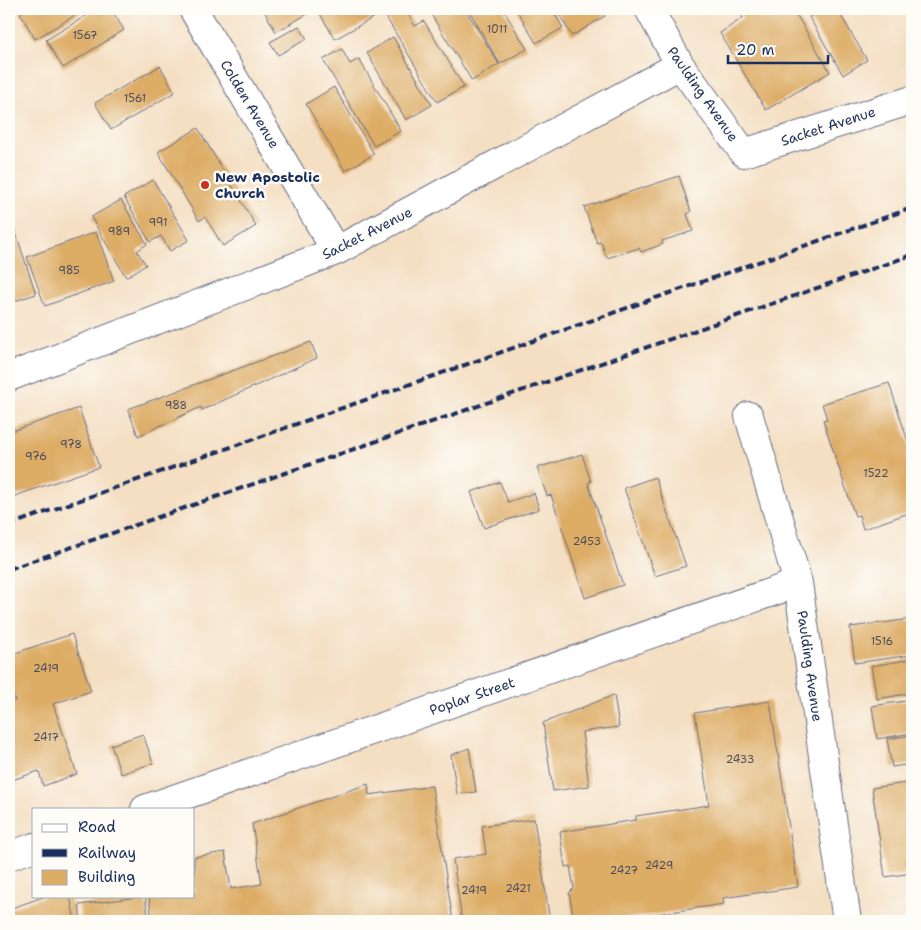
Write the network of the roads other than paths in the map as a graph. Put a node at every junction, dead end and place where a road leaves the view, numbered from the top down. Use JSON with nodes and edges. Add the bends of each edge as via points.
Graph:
{"nodes":[{"id":1,"x":194,"y":9,"type":"edge"},
{"id":2,"x":649,"y":9,"type":"edge"},
{"id":3,"x":680,"y":65,"type":"junction"},
{"id":4,"x":912,"y":100,"type":"edge"},
{"id":5,"x":744,"y":153,"type":"joint"},
{"id":6,"x":336,"y":251,"type":"junction"},
{"id":7,"x":9,"y":377,"type":"edge"},
{"id":8,"x":749,"y":416,"type":"dead end"},
{"id":9,"x":798,"y":583,"type":"junction"},
{"id":10,"x":148,"y":808,"type":"edge"},
{"id":11,"x":32,"y":848,"type":"edge"},
{"id":12,"x":9,"y":856,"type":"edge"},
{"id":13,"x":847,"y":921,"type":"edge"}],
"edges":[{"from":1,"to":6,"type":"street","name":"Colden Avenue"},
{"from":2,"to":3,"type":"street","name":"Paulding Avenue"},
{"from":3,"to":5,"type":"street","name":"Paulding Avenue"},
{"from":3,"to":6,"type":"street","name":"Sacket Avenue"},
{"from":4,"to":5,"type":"street","name":"Sacket Avenue"},
{"from":6,"to":7,"type":"street","name":"Sacket Avenue"},
{"from":8,"to":9,"type":"street","name":"Paulding Avenue"},
{"from":9,"to":10,"type":"street","name":"Poplar Street"},
{"from":9,"to":13,"type":"street","name":"Paulding Avenue"},
{"from":11,"to":12,"type":"street"}]}
